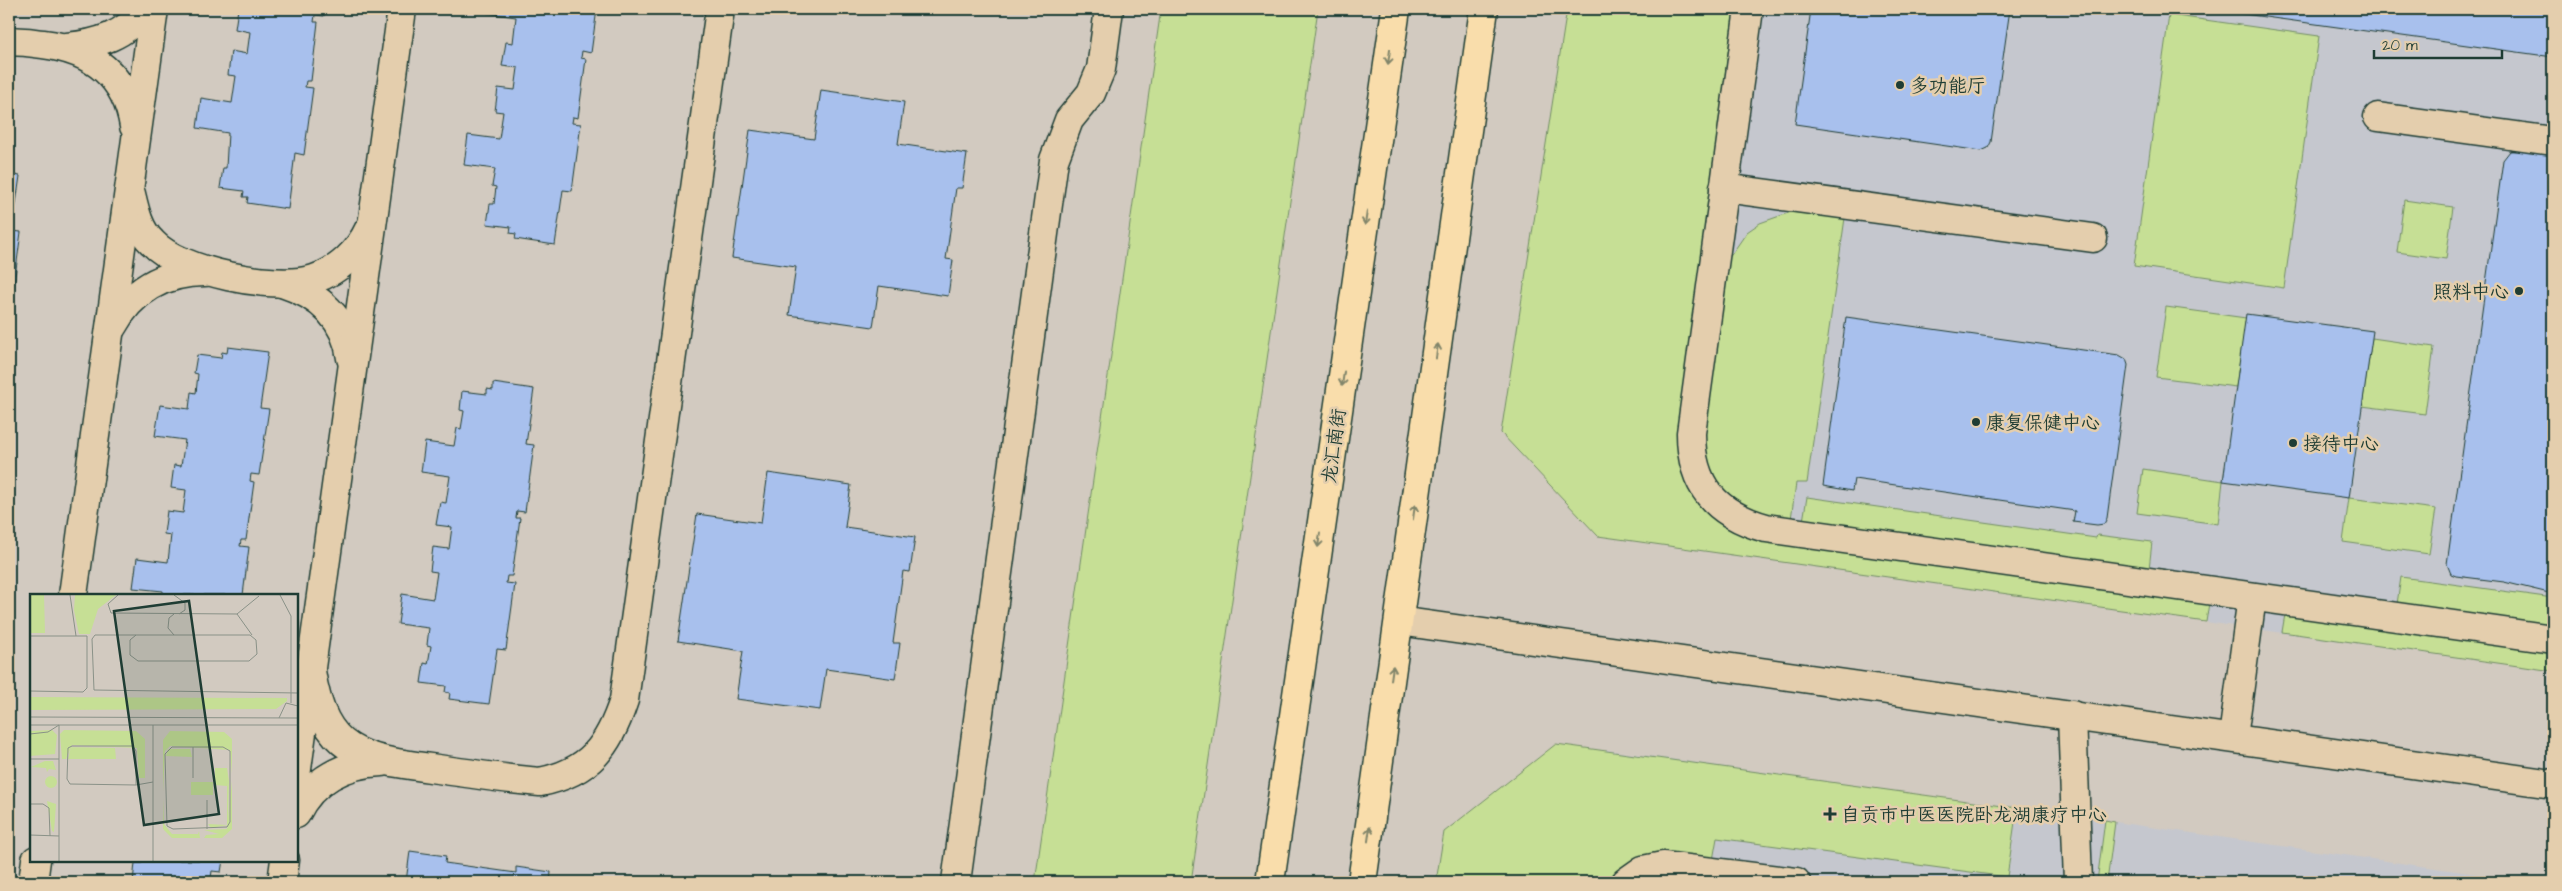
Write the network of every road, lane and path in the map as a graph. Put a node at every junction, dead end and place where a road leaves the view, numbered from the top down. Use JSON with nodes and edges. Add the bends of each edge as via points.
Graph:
{"nodes":[{"id":1,"x":144,"y":9,"type":"edge"},
{"id":2,"x":154,"y":9,"type":"edge"},
{"id":3,"x":402,"y":9,"type":"edge"},
{"id":4,"x":720,"y":9,"type":"edge"},
{"id":5,"x":1109,"y":9,"type":"edge"},
{"id":6,"x":1396,"y":9,"type":"edge"},
{"id":7,"x":1484,"y":9,"type":"edge"},
{"id":8,"x":1749,"y":9,"type":"edge"},
{"id":9,"x":9,"y":42,"type":"edge"},
{"id":10,"x":67,"y":47,"type":"junction"},
{"id":11,"x":2378,"y":117,"type":"dead end"},
{"id":12,"x":136,"y":140,"type":"junction"},
{"id":13,"x":2553,"y":141,"type":"edge"},
{"id":14,"x":1724,"y":188,"type":"junction"},
{"id":15,"x":130,"y":189,"type":"junction"},
{"id":16,"x":373,"y":218,"type":"junction"},
{"id":17,"x":2093,"y":238,"type":"dead end"},
{"id":18,"x":206,"y":272,"type":"junction"},
{"id":19,"x":280,"y":283,"type":"junction"},
{"id":20,"x":109,"y":333,"type":"junction"},
{"id":21,"x":353,"y":369,"type":"junction"},
{"id":22,"x":73,"y":594,"type":"edge"},
{"id":23,"x":2252,"y":597,"type":"junction"},
{"id":24,"x":1399,"y":621,"type":"junction"},
{"id":25,"x":2553,"y":639,"type":"edge"},
{"id":26,"x":311,"y":671,"type":"junction"},
{"id":27,"x":2072,"y":715,"type":"junction"},
{"id":28,"x":2232,"y":737,"type":"junction"},
{"id":29,"x":298,"y":762,"type":"edge"},
{"id":30,"x":382,"y":762,"type":"junction"},
{"id":31,"x":2553,"y":784,"type":"edge"},
{"id":32,"x":298,"y":811,"type":"edge"},
{"id":33,"x":36,"y":861,"type":"edge"},
{"id":34,"x":285,"y":861,"type":"edge"},
{"id":35,"x":33,"y":882,"type":"edge"},
{"id":36,"x":282,"y":882,"type":"edge"},
{"id":37,"x":956,"y":882,"type":"edge"},
{"id":38,"x":1270,"y":882,"type":"edge"},
{"id":39,"x":1362,"y":882,"type":"edge"},
{"id":40,"x":1626,"y":882,"type":"edge"},
{"id":41,"x":1796,"y":882,"type":"edge"},
{"id":42,"x":2078,"y":882,"type":"edge"}],
"edges":[{"from":1,"to":10,"type":"street","via":[[126,29],[109,38]]},
{"from":2,"to":12,"type":"street"},
{"from":3,"to":16,"type":"street"},
{"from":4,"to":30,"type":"street","via":[[624,700],[616,724],[603,748],[583,766],[560,778],[540,782]]},
{"from":5,"to":37,"type":"street","via":[[1101,69],[1091,93],[1069,120],[1054,160]]},
{"from":6,"to":38,"type":"main road","name":"龙汇南街","one_way":true},
{"from":24,"to":7,"type":"main road","one_way":true},
{"from":8,"to":14,"type":"street"},
{"from":9,"to":10,"type":"street"},
{"from":10,"to":12,"type":"street","via":[[98,62],[120,84],[130,108]]},
{"from":11,"to":13,"type":"street"},
{"from":12,"to":15,"type":"street"},
{"from":14,"to":17,"type":"street"},
{"from":14,"to":23,"type":"street","via":[[1691,432],[1695,472],[1705,491],[1717,504],[1747,523],[1766,528]]},
{"from":15,"to":18,"type":"street","via":[[134,210],[151,242],[172,258]]},
{"from":15,"to":20,"type":"street"},
{"from":16,"to":19,"type":"street","via":[[363,242],[332,270],[314,279]]},
{"from":16,"to":21,"type":"street"},
{"from":18,"to":19,"type":"street"},
{"from":18,"to":20,"type":"street","via":[[187,272],[154,282],[130,300]]},
{"from":19,"to":21,"type":"street","via":[[301,290],[330,310],[348,340]]},
{"from":20,"to":22,"type":"street"},
{"from":21,"to":26,"type":"street"},
{"from":23,"to":25,"type":"street"},
{"from":23,"to":28,"type":"street"},
{"from":24,"to":27,"type":"street"},
{"from":39,"to":24,"type":"main road","one_way":true},
{"from":26,"to":29,"type":"street"},
{"from":26,"to":30,"type":"street","via":[[319,708],[326,723],[348,746]]},
{"from":27,"to":28,"type":"street"},
{"from":27,"to":42,"type":"street"},
{"from":28,"to":31,"type":"street"},
{"from":30,"to":32,"type":"street","via":[[363,762],[334,773],[309,793]]},
{"from":33,"to":35,"type":"street"},
{"from":34,"to":36,"type":"street"},
{"from":40,"to":41,"type":"street","via":[[1644,870],[1662,866]]}]}
